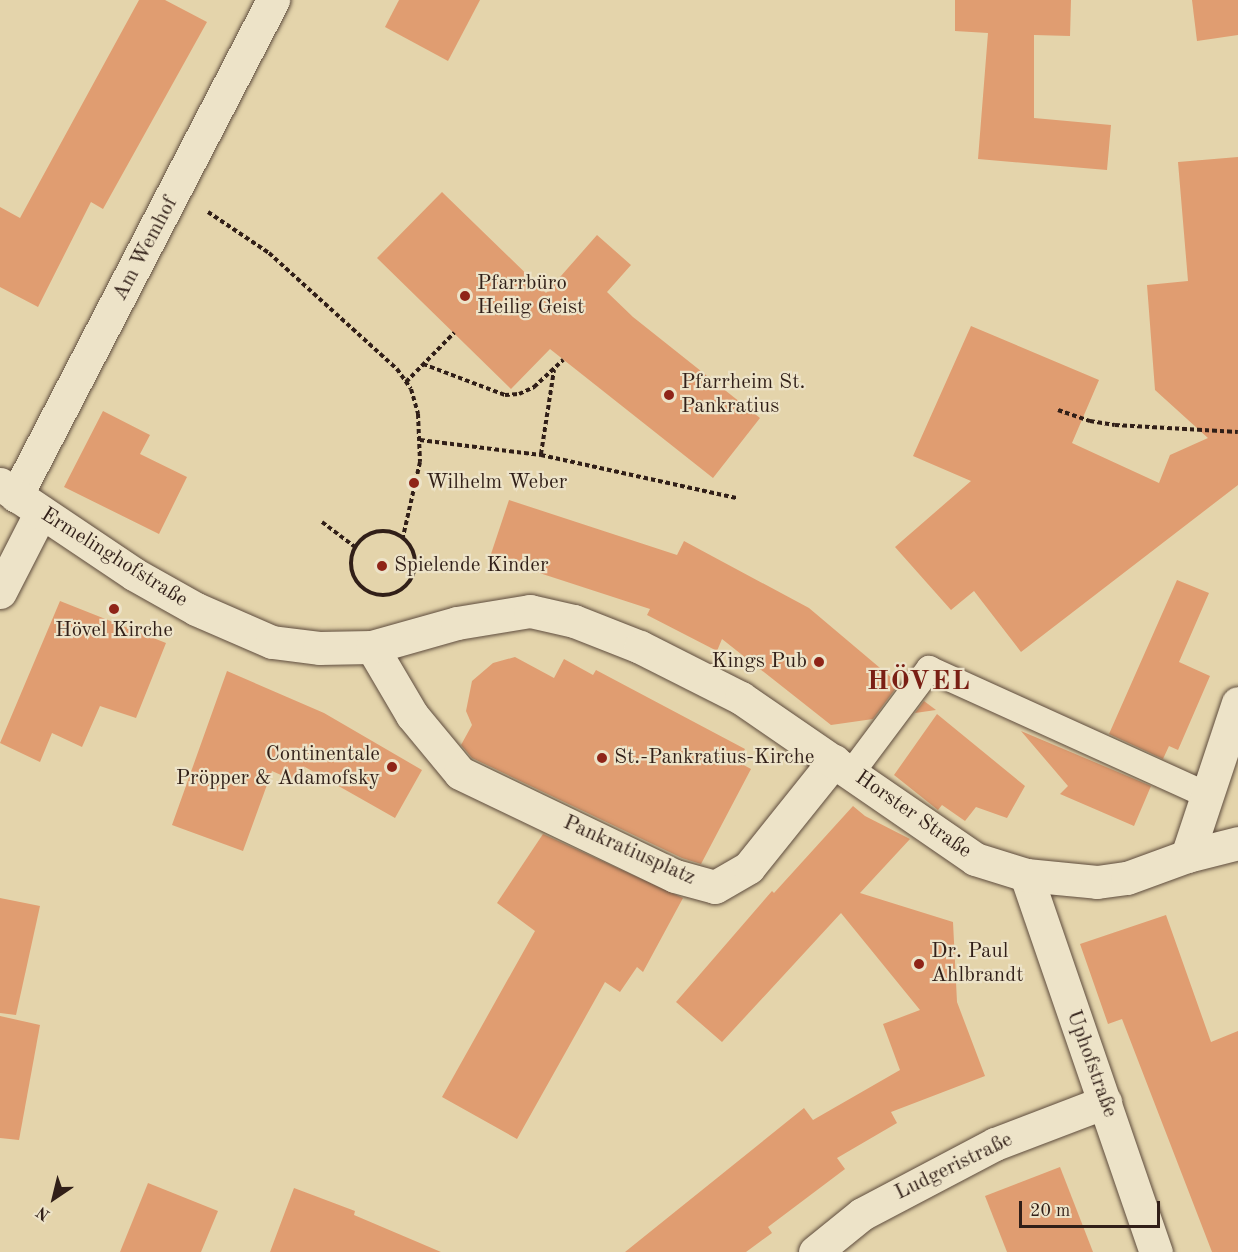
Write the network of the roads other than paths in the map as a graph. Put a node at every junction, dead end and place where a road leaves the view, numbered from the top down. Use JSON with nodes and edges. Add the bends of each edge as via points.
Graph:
{"nodes":[{"id":1,"x":273,"y":0,"type":"edge"},
{"id":2,"x":19,"y":497,"type":"edge"},
{"id":3,"x":0,"y":592,"type":"edge"},
{"id":4,"x":372,"y":646,"type":"junction"},
{"id":5,"x":1238,"y":703,"type":"edge"},
{"id":6,"x":843,"y":766,"type":"junction"},
{"id":7,"x":1207,"y":795,"type":"junction"},
{"id":8,"x":1238,"y":843,"type":"edge"},
{"id":9,"x":1187,"y":855,"type":"junction"},
{"id":10,"x":1026,"y":875,"type":"junction"},
{"id":11,"x":1105,"y":1102,"type":"junction"},
{"id":12,"x":815,"y":1252,"type":"edge"},
{"id":13,"x":1156,"y":1252,"type":"edge"}],
"edges":[{"from":1,"to":2,"type":"street","name":"Am Wemhof"},
{"from":2,"to":3,"type":"street","name":"Am Wemhof"},
{"from":2,"to":4,"type":"street","name":"Ermelinghofstraße","via":[[135,574],[196,609],[272,642],[319,648]]},
{"from":4,"to":6,"type":"street","via":[[494,615],[530,611],[574,621],[640,647],[741,698]]},
{"from":4,"to":6,"type":"street","name":"Pankratiusplatz","via":[[412,715],[460,773],[675,876],[715,887],[749,867]]},
{"from":5,"to":7,"type":"street"},
{"from":6,"to":7,"type":"lane","via":[[929,669]]},
{"from":6,"to":10,"type":"street","name":"Horster Straße","via":[[975,859]]},
{"from":7,"to":9,"type":"street"},
{"from":8,"to":9,"type":"street","name":"Horster Straße"},
{"from":9,"to":10,"type":"street","name":"Horster Straße","via":[[1127,878],[1097,882]]},
{"from":10,"to":11,"type":"street","name":"Uphofstraße"},
{"from":11,"to":12,"type":"street","name":"Ludgeristraße","via":[[995,1144],[862,1214]]},
{"from":11,"to":13,"type":"street","name":"Uphofstraße"}]}
